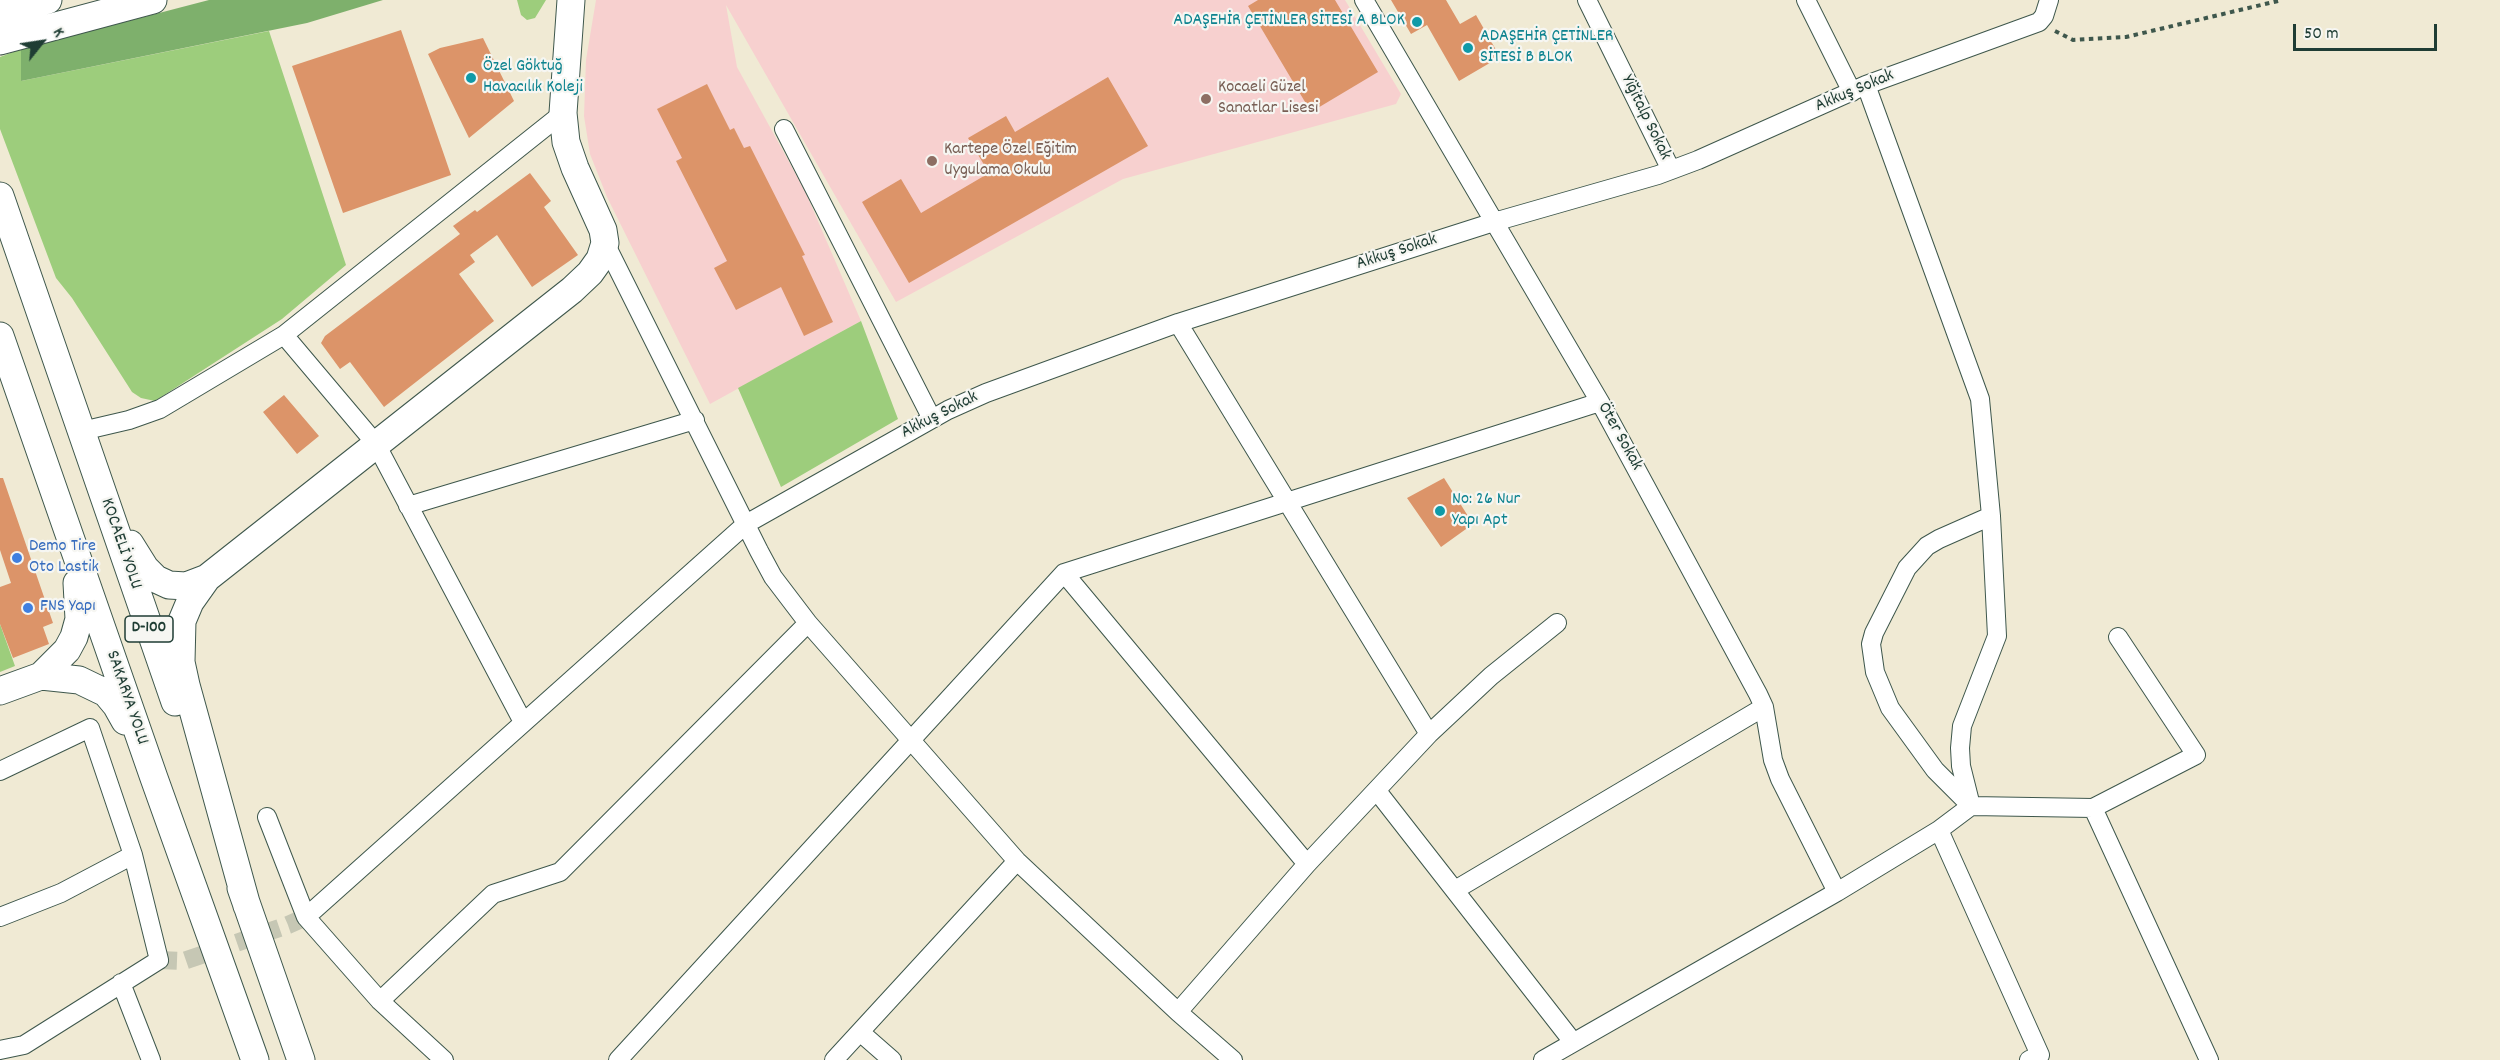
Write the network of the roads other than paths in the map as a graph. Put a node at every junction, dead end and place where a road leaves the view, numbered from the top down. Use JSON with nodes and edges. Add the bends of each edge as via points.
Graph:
{"nodes":[{"id":1,"x":48,"y":0,"type":"edge"},
{"id":2,"x":153,"y":0,"type":"edge"},
{"id":3,"x":571,"y":0,"type":"edge"},
{"id":4,"x":1364,"y":0,"type":"edge"},
{"id":5,"x":1587,"y":0,"type":"edge"},
{"id":6,"x":1806,"y":0,"type":"edge"},
{"id":7,"x":2049,"y":0,"type":"edge"},
{"id":8,"x":0,"y":14,"type":"edge"},
{"id":9,"x":0,"y":40,"type":"edge"},
{"id":10,"x":1859,"y":88,"type":"junction"},
{"id":11,"x":563,"y":113,"type":"junction"},
{"id":12,"x":783,"y":129,"type":"dead end"},
{"id":13,"x":1671,"y":171,"type":"junction"},
{"id":14,"x":0,"y":196,"type":"edge"},
{"id":15,"x":1494,"y":222,"type":"junction"},
{"id":16,"x":605,"y":243,"type":"junction"},
{"id":17,"x":1178,"y":323,"type":"junction"},
{"id":18,"x":284,"y":335,"type":"junction"},
{"id":19,"x":0,"y":336,"type":"edge"},
{"id":20,"x":1600,"y":402,"type":"junction"},
{"id":21,"x":932,"y":419,"type":"junction"},
{"id":22,"x":695,"y":420,"type":"junction"},
{"id":23,"x":82,"y":431,"type":"junction"},
{"id":24,"x":376,"y":444,"type":"junction"},
{"id":25,"x":96,"y":474,"type":"junction"},
{"id":26,"x":1287,"y":501,"type":"junction"},
{"id":27,"x":408,"y":506,"type":"junction"},
{"id":28,"x":1991,"y":516,"type":"junction"},
{"id":29,"x":746,"y":524,"type":"junction"},
{"id":30,"x":72,"y":544,"type":"junction"},
{"id":31,"x":1064,"y":573,"type":"junction"},
{"id":32,"x":207,"y":578,"type":"junction"},
{"id":33,"x":808,"y":623,"type":"junction"},
{"id":34,"x":1557,"y":623,"type":"dead end"},
{"id":35,"x":2118,"y":637,"type":"dead end"},
{"id":36,"x":41,"y":676,"type":"junction"},
{"id":37,"x":0,"y":691,"type":"edge"},
{"id":38,"x":1764,"y":707,"type":"junction"},
{"id":39,"x":523,"y":722,"type":"junction"},
{"id":40,"x":1429,"y":734,"type":"junction"},
{"id":41,"x":910,"y":739,"type":"junction"},
{"id":42,"x":0,"y":771,"type":"edge"},
{"id":43,"x":154,"y":778,"type":"junction"},
{"id":44,"x":1377,"y":791,"type":"junction"},
{"id":45,"x":1971,"y":806,"type":"junction"},
{"id":46,"x":2092,"y":808,"type":"junction"},
{"id":47,"x":267,"y":817,"type":"dead end"},
{"id":48,"x":1939,"y":830,"type":"junction"},
{"id":49,"x":133,"y":855,"type":"junction"},
{"id":50,"x":1017,"y":861,"type":"junction"},
{"id":51,"x":1307,"y":864,"type":"junction"},
{"id":52,"x":1455,"y":890,"type":"junction"},
{"id":53,"x":1837,"y":892,"type":"junction"},
{"id":54,"x":247,"y":906,"type":"junction"},
{"id":55,"x":0,"y":917,"type":"edge"},
{"id":56,"x":306,"y":917,"type":"junction"},
{"id":57,"x":121,"y":983,"type":"junction"},
{"id":58,"x":380,"y":1001,"type":"junction"},
{"id":59,"x":1178,"y":1012,"type":"junction"},
{"id":60,"x":860,"y":1032,"type":"junction"},
{"id":61,"x":1573,"y":1042,"type":"junction"},
{"id":62,"x":0,"y":1050,"type":"edge"},
{"id":63,"x":24,"y":1052,"type":"edge"},
{"id":64,"x":1220,"y":1056,"type":"edge"},
{"id":65,"x":151,"y":1060,"type":"edge"},
{"id":66,"x":255,"y":1060,"type":"edge"},
{"id":67,"x":301,"y":1060,"type":"edge"},
{"id":68,"x":444,"y":1060,"type":"edge"},
{"id":69,"x":618,"y":1060,"type":"edge"},
{"id":70,"x":834,"y":1060,"type":"edge"},
{"id":71,"x":892,"y":1060,"type":"edge"},
{"id":72,"x":1543,"y":1060,"type":"edge"},
{"id":73,"x":2029,"y":1060,"type":"edge"},
{"id":74,"x":2209,"y":1060,"type":"edge"}],
"edges":[{"from":1,"to":8,"type":"highway"},
{"from":2,"to":9,"type":"highway"},
{"from":3,"to":11,"type":"highway"},
{"from":4,"to":15,"type":"street","name":"Öter Sokak"},
{"from":5,"to":13,"type":"street","name":"Yiğitalp Sokak"},
{"from":6,"to":10,"type":"street"},
{"from":7,"to":10,"type":"street","name":"Akkuş Sokak","via":[[2039,22]]},
{"from":10,"to":13,"type":"street","name":"Akkuş Sokak"},
{"from":10,"to":28,"type":"street","via":[[1980,399]]},
{"from":11,"to":16,"type":"highway","via":[[566,142]]},
{"from":11,"to":18,"type":"street"},
{"from":12,"to":21,"type":"street"},
{"from":13,"to":15,"type":"street","name":"Akkuş Sokak"},
{"from":14,"to":23,"type":"highway","name":"KOCAELİ YOLU","number":"D-100"},
{"from":15,"to":17,"type":"street","name":"Akkuş Sokak"},
{"from":15,"to":20,"type":"street","name":"Öter Sokak"},
{"from":16,"to":22,"type":"street"},
{"from":16,"to":24,"type":"highway","via":[[600,259],[572,290]]},
{"from":17,"to":21,"type":"street","name":"Akkuş Sokak","via":[[996,389]]},
{"from":17,"to":26,"type":"street"},
{"from":18,"to":23,"type":"street","via":[[160,409]]},
{"from":18,"to":24,"type":"street"},
{"from":19,"to":30,"type":"highway","name":"SAKARYA YOLU","number":"D-100"},
{"from":20,"to":26,"type":"street"},
{"from":20,"to":38,"type":"street","name":"Öter Sokak"},
{"from":21,"to":29,"type":"street","name":"Akkuş Sokak"},
{"from":22,"to":27,"type":"street"},
{"from":22,"to":29,"type":"street"},
{"from":23,"to":25,"type":"highway","name":"KOCAELİ YOLU","number":"D-100"},
{"from":24,"to":27,"type":"street"},
{"from":24,"to":32,"type":"highway"},
{"from":25,"to":32,"type":"highway","via":[[135,555],[156,579],[186,586]]},
{"from":25,"to":54,"type":"highway","name":"KOCAELİ YOLU","number":"D-100"},
{"from":26,"to":31,"type":"street"},
{"from":26,"to":40,"type":"street"},
{"from":27,"to":39,"type":"street"},
{"from":28,"to":45,"type":"street","via":[[1997,636],[1962,726],[1960,748]]},
{"from":28,"to":45,"type":"street","via":[[1927,546],[1907,568],[1871,644],[1875,672],[1890,708],[1935,770]]},
{"from":29,"to":33,"type":"street","via":[[773,577]]},
{"from":29,"to":39,"type":"street","name":"Akkuş Sokak"},
{"from":30,"to":36,"type":"highway","via":[[79,619],[67,650]]},
{"from":30,"to":43,"type":"highway","name":"SAKARYA YOLU","number":"D-100"},
{"from":31,"to":41,"type":"street"},
{"from":31,"to":51,"type":"street"},
{"from":32,"to":54,"type":"highway","via":[[182,621],[181,662]]},
{"from":33,"to":41,"type":"street"},
{"from":33,"to":58,"type":"street","via":[[560,872],[493,894]]},
{"from":34,"to":40,"type":"street","via":[[1491,676]]},
{"from":35,"to":46,"type":"street","via":[[2196,755]]},
{"from":36,"to":37,"type":"highway"},
{"from":36,"to":43,"type":"highway","via":[[79,680],[106,693]]},
{"from":38,"to":52,"type":"street"},
{"from":38,"to":53,"type":"street","name":"Öter Sokak","via":[[1780,779]]},
{"from":39,"to":56,"type":"street","name":"Akkuş Sokak"},
{"from":40,"to":44,"type":"street"},
{"from":41,"to":50,"type":"street"},
{"from":41,"to":69,"type":"street"},
{"from":42,"to":49,"type":"street","via":[[90,728]]},
{"from":43,"to":66,"type":"highway","name":"SAKARYA YOLU","number":"D-100"},
{"from":44,"to":51,"type":"street"},
{"from":44,"to":52,"type":"street"},
{"from":45,"to":46,"type":"street"},
{"from":45,"to":48,"type":"street"},
{"from":46,"to":74,"type":"street"},
{"from":47,"to":56,"type":"street"},
{"from":48,"to":53,"type":"street"},
{"from":48,"to":73,"type":"street","via":[[2040,1055]]},
{"from":49,"to":55,"type":"street","via":[[61,893]]},
{"from":49,"to":57,"type":"street","via":[[159,960]]},
{"from":50,"to":59,"type":"street"},
{"from":50,"to":60,"type":"street"},
{"from":51,"to":59,"type":"street"},
{"from":52,"to":61,"type":"street"},
{"from":53,"to":61,"type":"street"},
{"from":54,"to":67,"type":"highway","name":"KOCAELİ YOLU","number":"D-100"},
{"from":56,"to":58,"type":"street"},
{"from":57,"to":63,"type":"street"},
{"from":57,"to":65,"type":"street"},
{"from":58,"to":68,"type":"street"},
{"from":59,"to":64,"type":"street"},
{"from":60,"to":70,"type":"street"},
{"from":60,"to":71,"type":"street"},
{"from":61,"to":72,"type":"street"},
{"from":62,"to":63,"type":"street"}]}
